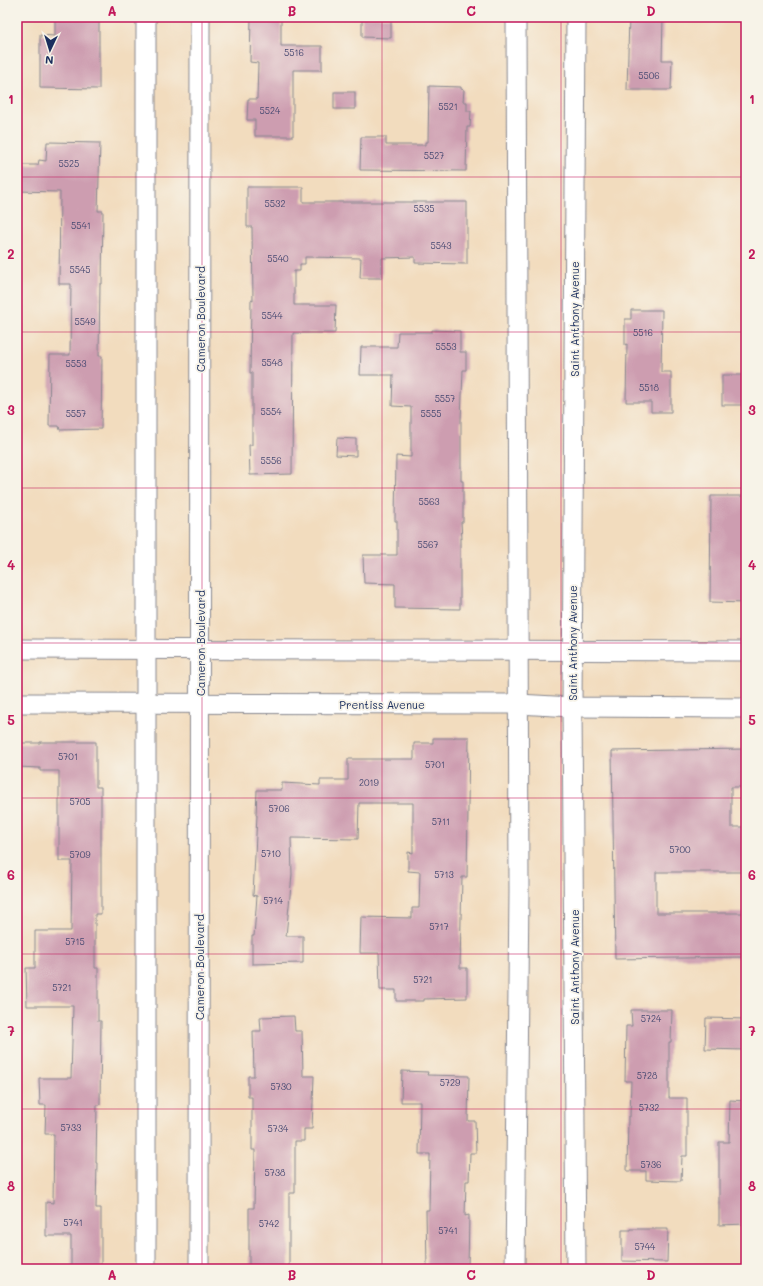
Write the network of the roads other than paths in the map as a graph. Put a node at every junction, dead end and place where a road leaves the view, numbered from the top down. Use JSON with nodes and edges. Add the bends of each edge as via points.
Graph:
{"nodes":[{"id":1,"x":146,"y":17,"type":"edge"},
{"id":2,"x":200,"y":17,"type":"edge"},
{"id":3,"x":516,"y":17,"type":"edge"},
{"id":4,"x":576,"y":17,"type":"edge"},
{"id":5,"x":17,"y":649,"type":"edge"},
{"id":6,"x":146,"y":650,"type":"junction"},
{"id":7,"x":200,"y":650,"type":"junction"},
{"id":8,"x":518,"y":651,"type":"junction"},
{"id":9,"x":572,"y":651,"type":"junction"},
{"id":10,"x":746,"y":651,"type":"edge"},
{"id":11,"x":17,"y":703,"type":"edge"},
{"id":12,"x":146,"y":703,"type":"junction"},
{"id":13,"x":200,"y":704,"type":"junction"},
{"id":14,"x":518,"y":704,"type":"junction"},
{"id":15,"x":572,"y":707,"type":"junction"},
{"id":16,"x":746,"y":708,"type":"edge"},
{"id":17,"x":146,"y":1269,"type":"edge"},
{"id":18,"x":199,"y":1269,"type":"edge"},
{"id":19,"x":515,"y":1269,"type":"edge"},
{"id":20,"x":576,"y":1269,"type":"edge"}],
"edges":[{"from":1,"to":6,"type":"street"},
{"from":2,"to":7,"type":"street","name":"Cameron Boulevard"},
{"from":3,"to":8,"type":"street"},
{"from":4,"to":9,"type":"street","name":"Saint Anthony Avenue"},
{"from":5,"to":6,"type":"street"},
{"from":6,"to":7,"type":"street"},
{"from":6,"to":12,"type":"street"},
{"from":7,"to":8,"type":"street"},
{"from":7,"to":13,"type":"street","name":"Cameron Boulevard"},
{"from":8,"to":9,"type":"street"},
{"from":8,"to":14,"type":"street"},
{"from":9,"to":10,"type":"street"},
{"from":9,"to":15,"type":"street","name":"Saint Anthony Avenue"},
{"from":11,"to":12,"type":"street","name":"Prentiss Avenue"},
{"from":12,"to":13,"type":"street","name":"Prentiss Avenue"},
{"from":12,"to":17,"type":"street"},
{"from":13,"to":14,"type":"street","name":"Prentiss Avenue"},
{"from":13,"to":18,"type":"street","name":"Cameron Boulevard"},
{"from":14,"to":15,"type":"street","name":"Prentiss Avenue"},
{"from":14,"to":19,"type":"street"},
{"from":15,"to":16,"type":"street","name":"Prentiss Avenue"},
{"from":15,"to":20,"type":"street","name":"Saint Anthony Avenue"}]}
